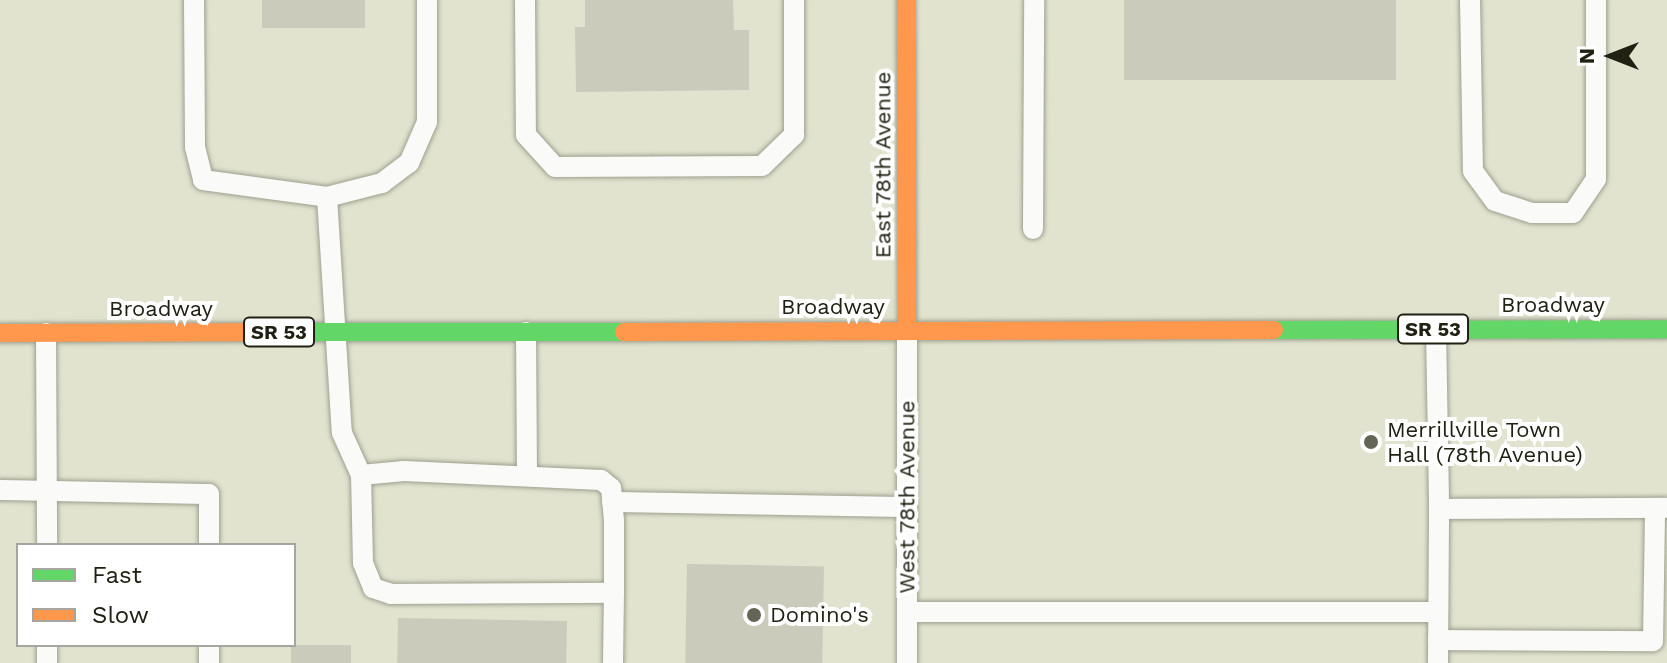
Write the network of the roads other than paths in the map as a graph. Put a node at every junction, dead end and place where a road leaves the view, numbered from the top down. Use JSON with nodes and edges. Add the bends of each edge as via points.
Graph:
{"nodes":[{"id":1,"x":194,"y":0,"type":"edge"},
{"id":2,"x":427,"y":0,"type":"edge"},
{"id":3,"x":525,"y":0,"type":"edge"},
{"id":4,"x":794,"y":0,"type":"edge"},
{"id":5,"x":906,"y":0,"type":"edge"},
{"id":6,"x":1034,"y":0,"type":"edge"},
{"id":7,"x":1470,"y":0,"type":"edge"},
{"id":8,"x":1596,"y":0,"type":"edge"},
{"id":9,"x":327,"y":197,"type":"junction"},
{"id":10,"x":1033,"y":229,"type":"dead end"},
{"id":11,"x":1436,"y":329,"type":"junction"},
{"id":12,"x":1667,"y":329,"type":"edge"},
{"id":13,"x":907,"y":331,"type":"junction"},
{"id":14,"x":336,"y":332,"type":"junction"},
{"id":15,"x":526,"y":332,"type":"junction"},
{"id":16,"x":0,"y":333,"type":"edge"},
{"id":17,"x":46,"y":333,"type":"junction"},
{"id":18,"x":527,"y":474,"type":"junction"},
{"id":19,"x":361,"y":475,"type":"junction"},
{"id":20,"x":46,"y":489,"type":"junction"},
{"id":21,"x":0,"y":490,"type":"edge"},
{"id":22,"x":612,"y":502,"type":"junction"},
{"id":23,"x":907,"y":507,"type":"junction"},
{"id":24,"x":1661,"y":508,"type":"edge"},
{"id":25,"x":1439,"y":509,"type":"junction"},
{"id":26,"x":47,"y":543,"type":"edge"},
{"id":27,"x":209,"y":543,"type":"edge"},
{"id":28,"x":614,"y":593,"type":"junction"},
{"id":29,"x":907,"y":612,"type":"junction"},
{"id":30,"x":1438,"y":612,"type":"junction"},
{"id":31,"x":1438,"y":640,"type":"junction"},
{"id":32,"x":613,"y":663,"type":"edge"},
{"id":33,"x":907,"y":663,"type":"edge"},
{"id":34,"x":1438,"y":663,"type":"edge"}],
"edges":[{"from":1,"to":9,"type":"lane","via":[[195,147],[203,180]]},
{"from":2,"to":9,"type":"lane","via":[[427,122],[409,163],[382,183]]},
{"from":3,"to":4,"type":"lane","via":[[526,135],[555,167],[762,166],[794,135]]},
{"from":5,"to":13,"type":"main road","name":"East 78th Avenue"},
{"from":6,"to":10,"type":"lane"},
{"from":7,"to":8,"type":"lane","via":[[1473,171],[1495,201],[1532,213],[1573,213],[1596,179]]},
{"from":9,"to":14,"type":"lane"},
{"from":11,"to":12,"type":"main road","name":"Broadway","number":"SR 53"},
{"from":11,"to":13,"type":"main road","name":"Broadway","number":"SR 53"},
{"from":11,"to":25,"type":"lane"},
{"from":13,"to":15,"type":"main road","name":"Broadway","number":"SR 53"},
{"from":13,"to":23,"type":"lane","name":"West 78th Avenue"},
{"from":14,"to":15,"type":"main road","name":"Broadway","number":"SR 53"},
{"from":14,"to":17,"type":"main road","name":"Broadway","number":"SR 53"},
{"from":14,"to":19,"type":"lane","via":[[342,433]]},
{"from":15,"to":18,"type":"lane"},
{"from":16,"to":17,"type":"main road","name":"Broadway","number":"SR 53"},
{"from":17,"to":20,"type":"lane"},
{"from":18,"to":19,"type":"lane"},
{"from":18,"to":22,"type":"lane","via":[[601,480],[611,488]]},
{"from":19,"to":28,"type":"lane","via":[[363,563],[373,588],[391,594]]},
{"from":20,"to":21,"type":"lane"},
{"from":20,"to":26,"type":"lane"},
{"from":20,"to":27,"type":"lane","via":[[209,494]]},
{"from":22,"to":23,"type":"lane"},
{"from":22,"to":28,"type":"lane"},
{"from":23,"to":29,"type":"lane","name":"West 78th Avenue"},
{"from":24,"to":25,"type":"lane"},
{"from":24,"to":31,"type":"lane","via":[[1653,641]]},
{"from":25,"to":30,"type":"lane"},
{"from":28,"to":32,"type":"lane"},
{"from":29,"to":30,"type":"lane"},
{"from":29,"to":33,"type":"lane","name":"West 78th Avenue"},
{"from":30,"to":31,"type":"lane"},
{"from":31,"to":34,"type":"lane"}]}
